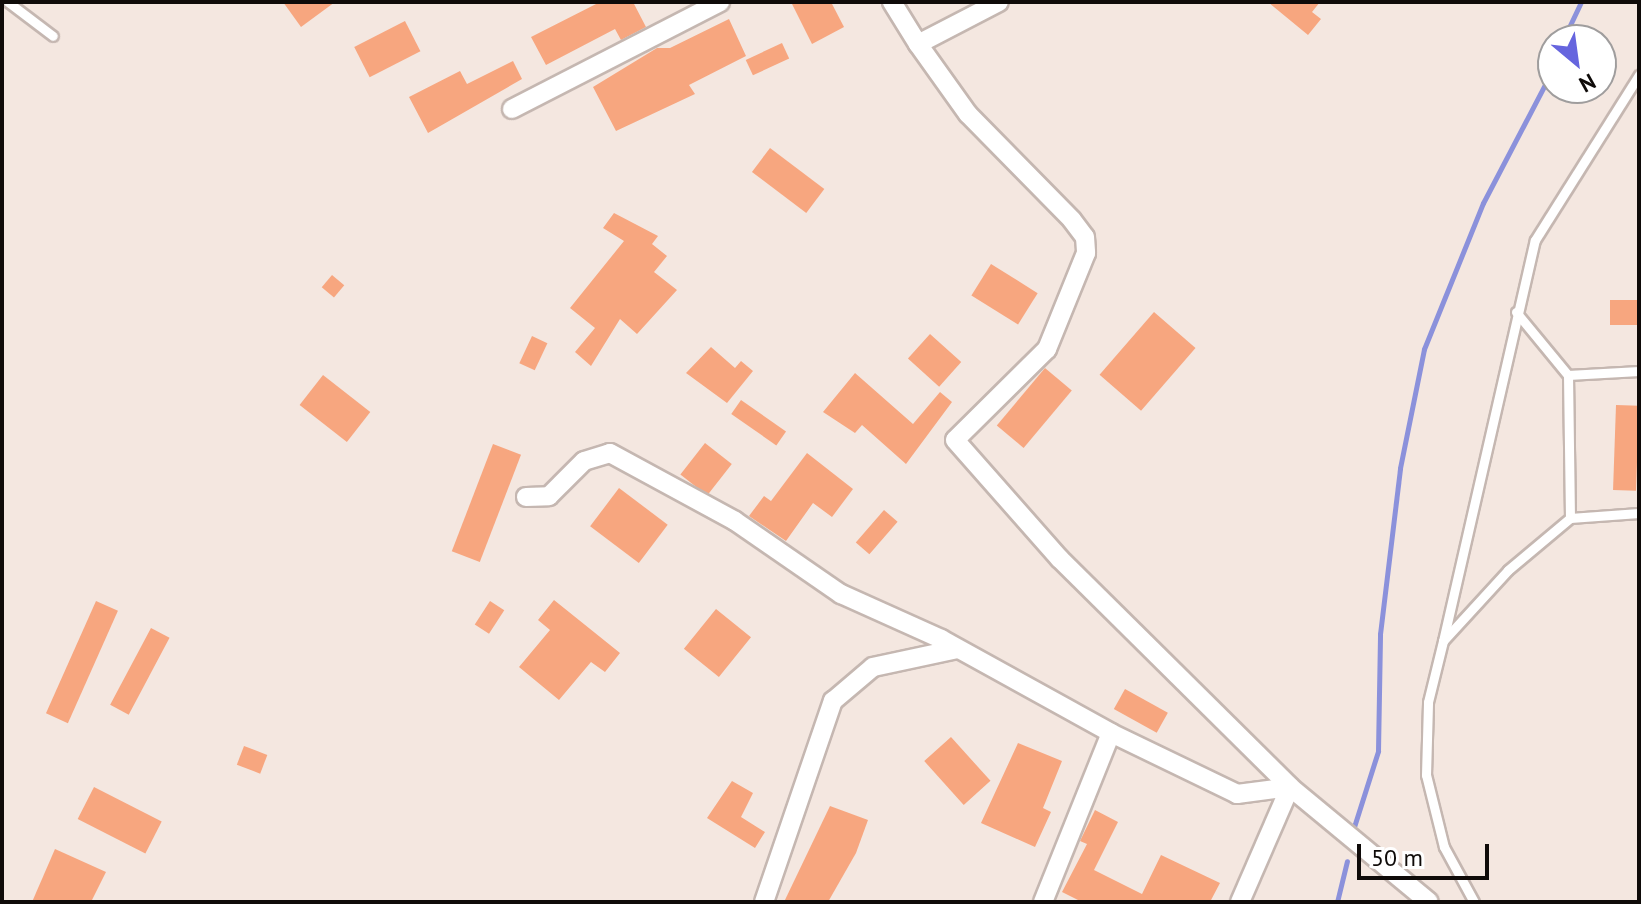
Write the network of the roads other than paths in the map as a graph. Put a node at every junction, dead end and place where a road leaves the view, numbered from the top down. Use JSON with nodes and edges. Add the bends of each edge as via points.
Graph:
{"nodes":[{"id":1,"x":8,"y":2,"type":"edge"},
{"id":2,"x":720,"y":2,"type":"edge"},
{"id":3,"x":892,"y":2,"type":"edge"},
{"id":4,"x":999,"y":2,"type":"edge"},
{"id":5,"x":53,"y":36,"type":"dead end"},
{"id":6,"x":918,"y":44,"type":"junction"},
{"id":7,"x":1639,"y":75,"type":"edge"},
{"id":8,"x":512,"y":109,"type":"dead end"},
{"id":9,"x":1516,"y":312,"type":"junction"},
{"id":10,"x":1639,"y":371,"type":"edge"},
{"id":11,"x":1568,"y":375,"type":"junction"},
{"id":12,"x":526,"y":497,"type":"dead end"},
{"id":13,"x":1639,"y":513,"type":"edge"},
{"id":14,"x":1570,"y":518,"type":"junction"},
{"id":15,"x":1443,"y":641,"type":"junction"},
{"id":16,"x":957,"y":649,"type":"junction"},
{"id":17,"x":1111,"y":733,"type":"junction"},
{"id":18,"x":1290,"y":787,"type":"junction"},
{"id":19,"x":764,"y":902,"type":"edge"},
{"id":20,"x":1043,"y":902,"type":"edge"},
{"id":21,"x":1240,"y":902,"type":"edge"},
{"id":22,"x":1429,"y":902,"type":"edge"},
{"id":23,"x":1474,"y":902,"type":"edge"}],
"edges":[{"from":1,"to":5,"type":"lane"},
{"from":2,"to":8,"type":"street"},
{"from":3,"to":6,"type":"street"},
{"from":4,"to":6,"type":"street"},
{"from":6,"to":18,"type":"street","via":[[968,114],[1085,237],[1086,253],[1047,349],[955,440],[1060,559]]},
{"from":7,"to":9,"type":"lane","via":[[1535,240]]},
{"from":9,"to":11,"type":"lane"},
{"from":9,"to":15,"type":"lane"},
{"from":10,"to":11,"type":"lane"},
{"from":11,"to":14,"type":"lane"},
{"from":12,"to":16,"type":"street","via":[[549,496],[584,461],[610,453],[735,521],[841,594]]},
{"from":13,"to":14,"type":"lane"},
{"from":14,"to":15,"type":"lane","via":[[1508,570]]},
{"from":15,"to":23,"type":"lane","via":[[1428,702],[1426,775],[1444,847]]},
{"from":16,"to":17,"type":"street"},
{"from":16,"to":19,"type":"street","via":[[873,667],[833,701]]},
{"from":17,"to":18,"type":"street","via":[[1237,794]]},
{"from":17,"to":20,"type":"street"},
{"from":18,"to":21,"type":"street"},
{"from":18,"to":22,"type":"street"}]}
